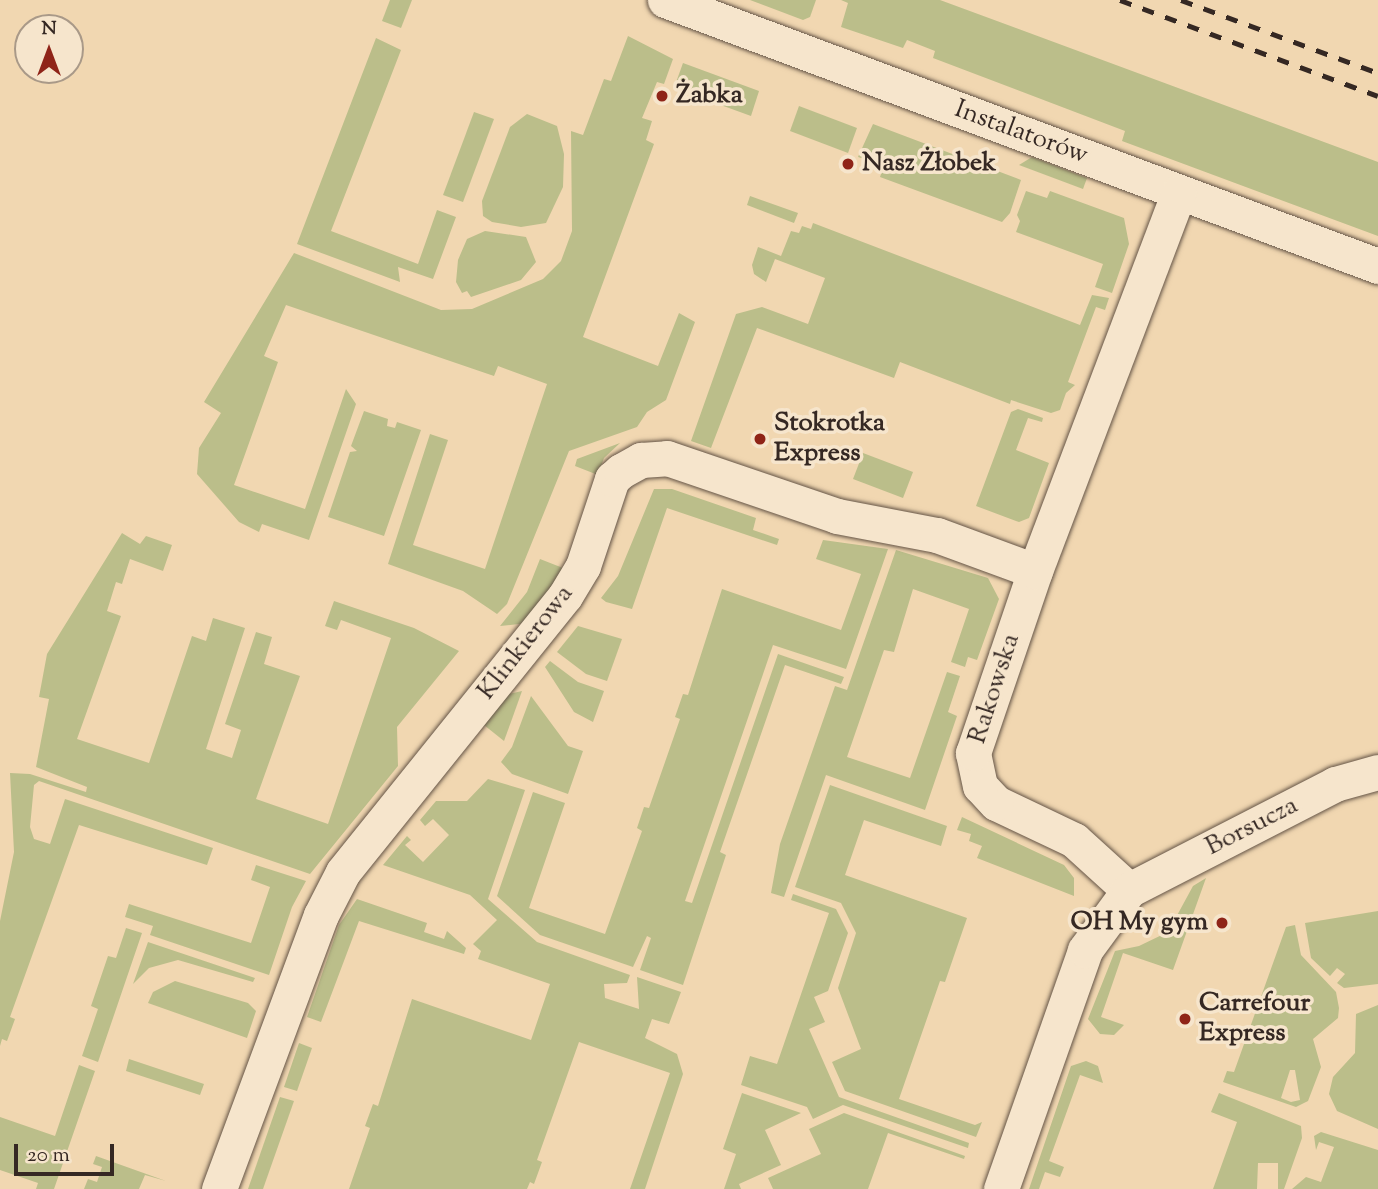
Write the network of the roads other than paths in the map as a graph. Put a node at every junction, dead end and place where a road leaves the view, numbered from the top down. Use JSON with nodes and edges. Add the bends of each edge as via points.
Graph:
{"nodes":[{"id":1,"x":665,"y":0,"type":"edge"},
{"id":2,"x":1179,"y":192,"type":"junction"},
{"id":3,"x":1378,"y":266,"type":"edge"},
{"id":4,"x":1035,"y":571,"type":"junction"},
{"id":5,"x":1378,"y":772,"type":"edge"},
{"id":6,"x":1129,"y":890,"type":"junction"},
{"id":7,"x":219,"y":1189,"type":"edge"},
{"id":8,"x":1001,"y":1189,"type":"edge"}],
"edges":[{"from":1,"to":2,"type":"street","name":"Instalatorów"},
{"from":2,"to":3,"type":"street","name":"Instalatorów"},
{"from":2,"to":4,"type":"street","name":"Rakowska"},
{"from":4,"to":6,"type":"street","name":"Rakowska","via":[[978,731],[973,771],[996,803],[1074,840]]},
{"from":4,"to":7,"type":"street","name":"Klinkierowa","via":[[937,535],[837,516],[667,458],[641,460],[621,471],[612,479],[583,566],[565,596],[342,872],[321,915]]},
{"from":5,"to":6,"type":"street","name":"Borsucza","via":[[1335,784]]},
{"from":6,"to":8,"type":"street","via":[[1085,950]]}]}
